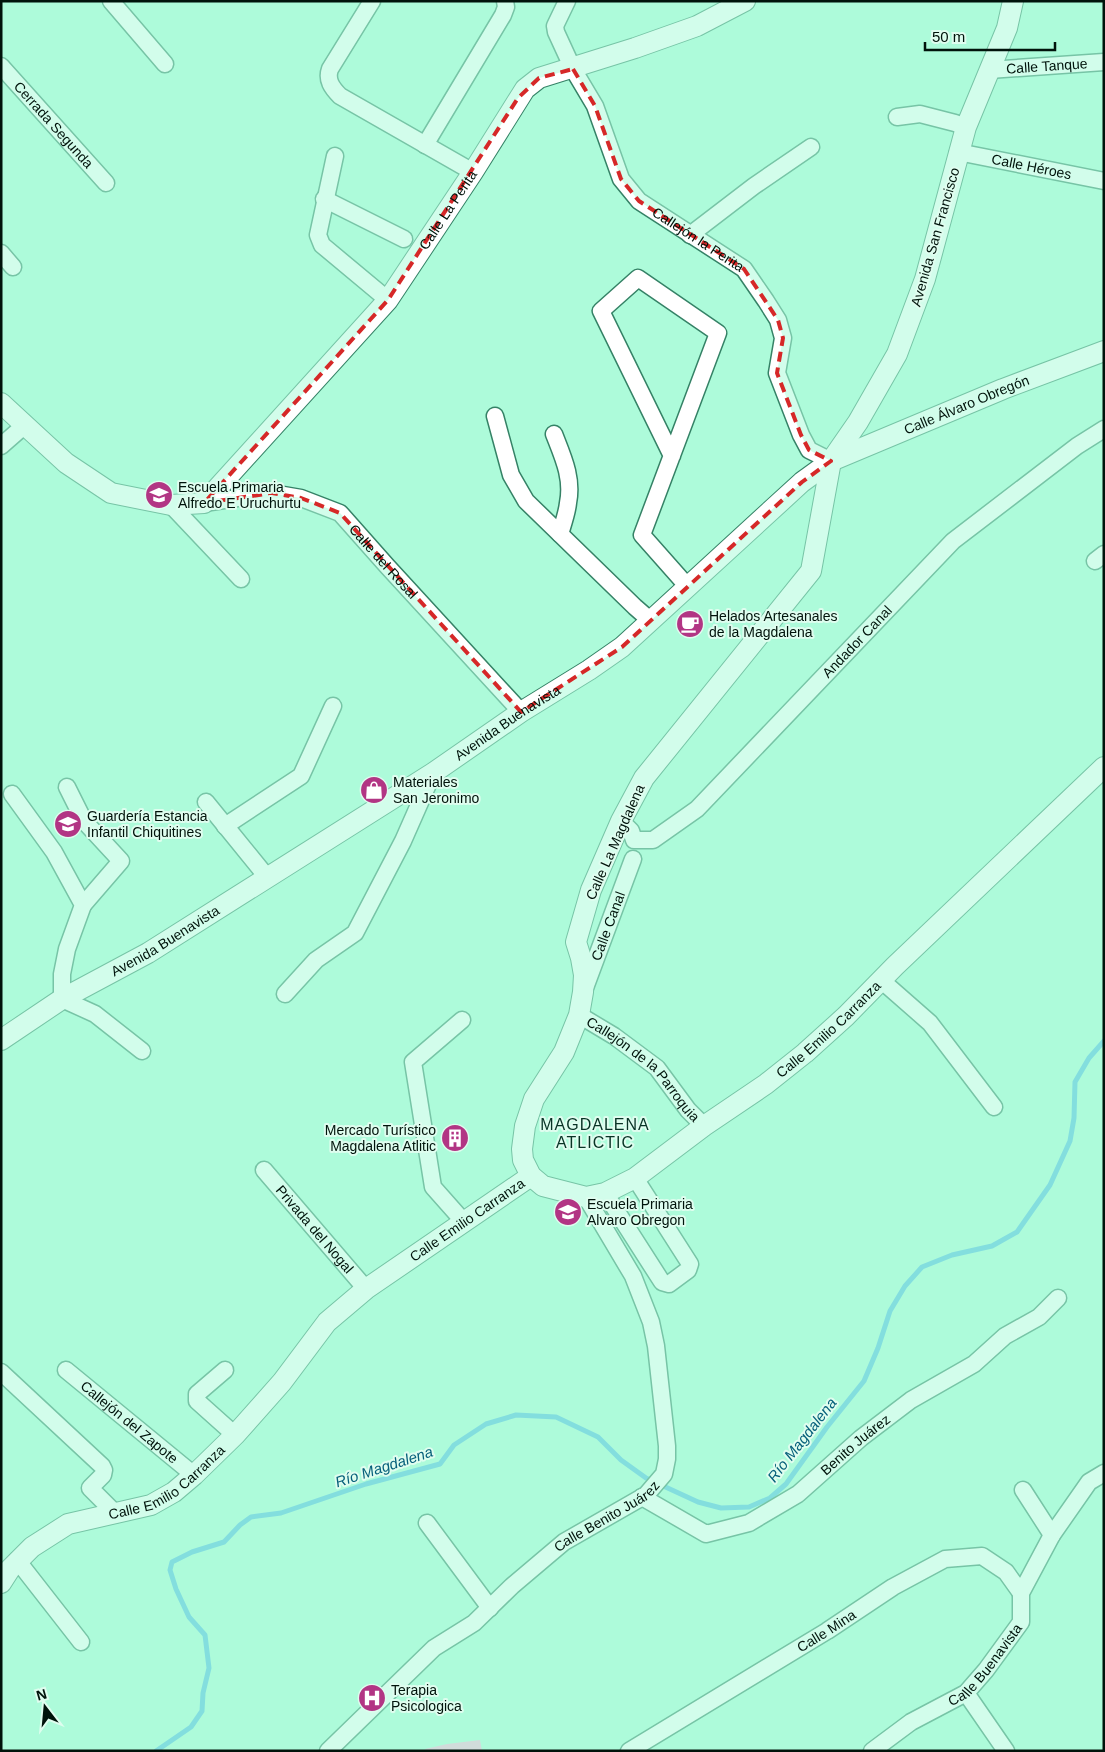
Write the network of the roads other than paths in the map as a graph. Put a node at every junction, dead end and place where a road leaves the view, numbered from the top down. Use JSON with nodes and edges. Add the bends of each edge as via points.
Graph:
{"nodes":[{"id":1,"x":111,"y":1,"type":"edge"},
{"id":2,"x":372,"y":1,"type":"edge"},
{"id":3,"x":506,"y":1,"type":"edge"},
{"id":4,"x":567,"y":1,"type":"edge"},
{"id":5,"x":746,"y":1,"type":"edge"},
{"id":6,"x":1013,"y":1,"type":"edge"},
{"id":7,"x":1104,"y":62,"type":"edge"},
{"id":8,"x":166,"y":64,"type":"dead end"},
{"id":9,"x":1,"y":66,"type":"edge"},
{"id":10,"x":573,"y":69,"type":"junction"},
{"id":11,"x":989,"y":70,"type":"junction"},
{"id":12,"x":897,"y":117,"type":"dead end"},
{"id":13,"x":966,"y":127,"type":"junction"},
{"id":14,"x":425,"y":145,"type":"junction"},
{"id":15,"x":811,"y":147,"type":"dead end"},
{"id":16,"x":958,"y":152,"type":"junction"},
{"id":17,"x":335,"y":156,"type":"dead end"},
{"id":18,"x":473,"y":172,"type":"junction"},
{"id":19,"x":1104,"y":181,"type":"edge"},
{"id":20,"x":106,"y":183,"type":"dead end"},
{"id":21,"x":324,"y":200,"type":"junction"},
{"id":22,"x":690,"y":235,"type":"junction"},
{"id":23,"x":404,"y":239,"type":"dead end"},
{"id":24,"x":1,"y":253,"type":"edge"},
{"id":25,"x":13,"y":267,"type":"dead end"},
{"id":26,"x":388,"y":300,"type":"junction"},
{"id":27,"x":1104,"y":351,"type":"edge"},
{"id":28,"x":1,"y":403,"type":"edge"},
{"id":29,"x":495,"y":416,"type":"dead end"},
{"id":30,"x":25,"y":426,"type":"junction"},
{"id":31,"x":1104,"y":429,"type":"edge"},
{"id":32,"x":554,"y":434,"type":"dead end"},
{"id":33,"x":1,"y":446,"type":"edge"},
{"id":34,"x":672,"y":456,"type":"junction"},
{"id":35,"x":831,"y":461,"type":"junction"},
{"id":36,"x":204,"y":503,"type":"junction"},
{"id":37,"x":171,"y":505,"type":"junction"},
{"id":38,"x":560,"y":534,"type":"junction"},
{"id":39,"x":241,"y":579,"type":"dead end"},
{"id":40,"x":688,"y":587,"type":"junction"},
{"id":41,"x":651,"y":621,"type":"junction"},
{"id":42,"x":333,"y":706,"type":"dead end"},
{"id":43,"x":522,"y":712,"type":"junction"},
{"id":44,"x":1104,"y":767,"type":"edge"},
{"id":45,"x":433,"y":773,"type":"junction"},
{"id":46,"x":67,"y":787,"type":"dead end"},
{"id":47,"x":12,"y":794,"type":"dead end"},
{"id":48,"x":206,"y":802,"type":"dead end"},
{"id":49,"x":621,"y":821,"type":"junction"},
{"id":50,"x":225,"y":826,"type":"junction"},
{"id":51,"x":633,"y":859,"type":"dead end"},
{"id":52,"x":267,"y":877,"type":"junction"},
{"id":53,"x":82,"y":905,"type":"junction"},
{"id":54,"x":881,"y":980,"type":"junction"},
{"id":55,"x":583,"y":992,"type":"junction"},
{"id":56,"x":285,"y":994,"type":"dead end"},
{"id":57,"x":62,"y":999,"type":"junction"},
{"id":58,"x":578,"y":1015,"type":"junction"},
{"id":59,"x":462,"y":1020,"type":"dead end"},
{"id":60,"x":1,"y":1040,"type":"edge"},
{"id":61,"x":142,"y":1050,"type":"dead end"},
{"id":62,"x":994,"y":1107,"type":"dead end"},
{"id":63,"x":704,"y":1126,"type":"junction"},
{"id":64,"x":264,"y":1170,"type":"dead end"},
{"id":65,"x":531,"y":1176,"type":"junction"},
{"id":66,"x":635,"y":1178,"type":"junction"},
{"id":67,"x":595,"y":1195,"type":"junction"},
{"id":68,"x":464,"y":1222,"type":"junction"},
{"id":69,"x":366,"y":1289,"type":"junction"},
{"id":70,"x":1058,"y":1298,"type":"dead end"},
{"id":71,"x":66,"y":1370,"type":"dead end"},
{"id":72,"x":225,"y":1370,"type":"dead end"},
{"id":73,"x":1,"y":1372,"type":"edge"},
{"id":74,"x":235,"y":1435,"type":"junction"},
{"id":75,"x":1104,"y":1473,"type":"edge"},
{"id":76,"x":194,"y":1474,"type":"junction"},
{"id":77,"x":1023,"y":1490,"type":"dead end"},
{"id":78,"x":644,"y":1496,"type":"junction"},
{"id":79,"x":116,"y":1514,"type":"junction"},
{"id":80,"x":427,"y":1523,"type":"dead end"},
{"id":81,"x":1052,"y":1534,"type":"junction"},
{"id":82,"x":17,"y":1560,"type":"junction"},
{"id":83,"x":1,"y":1583,"type":"edge"},
{"id":84,"x":1021,"y":1593,"type":"junction"},
{"id":85,"x":490,"y":1608,"type":"junction"},
{"id":86,"x":81,"y":1642,"type":"dead end"},
{"id":87,"x":966,"y":1693,"type":"junction"},
{"id":88,"x":328,"y":1751,"type":"edge"},
{"id":89,"x":629,"y":1751,"type":"edge"},
{"id":90,"x":872,"y":1751,"type":"edge"},
{"id":91,"x":1006,"y":1751,"type":"edge"}],
"edges":[{"from":1,"to":8,"type":"street"},
{"from":2,"to":14,"type":"street","via":[[330,68],[329,83],[340,96]]},
{"from":3,"to":14,"type":"street","via":[[502,15]]},
{"from":4,"to":10,"type":"street","name":"Callejón la Perita","via":[[555,29]]},
{"from":5,"to":10,"type":"street","name":"Calle La Perita","via":[[697,26]]},
{"from":6,"to":11,"type":"street","name":"Avenida San Francisco","via":[[1007,28]]},
{"from":7,"to":11,"type":"street","name":"Calle Tanque"},
{"from":9,"to":20,"type":"street","name":"Cerrada Segunda"},
{"from":10,"to":18,"type":"street","name":"Calle La Perita","via":[[539,78],[525,89]]},
{"from":10,"to":22,"type":"street","name":"Callejón la Perita","via":[[594,106],[621,179],[639,201]]},
{"from":11,"to":13,"type":"street","name":"Avenida San Francisco"},
{"from":12,"to":13,"type":"street","via":[[920,114]]},
{"from":13,"to":16,"type":"street","name":"Avenida San Francisco"},
{"from":14,"to":18,"type":"street"},
{"from":15,"to":22,"type":"street"},
{"from":16,"to":19,"type":"street","name":"Calle Héroes"},
{"from":16,"to":35,"type":"street","name":"Avenida San Francisco","via":[[925,279],[897,354],[858,422]]},
{"from":17,"to":21,"type":"street"},
{"from":18,"to":26,"type":"street","name":"Calle La Perita"},
{"from":21,"to":23,"type":"street"},
{"from":21,"to":26,"type":"street","via":[[318,236],[322,245]]},
{"from":22,"to":35,"type":"street","name":"Callejón la Perita","via":[[744,269],[778,320],[783,338],[777,373],[808,450]]},
{"from":24,"to":25,"type":"street"},
{"from":26,"to":36,"type":"street","name":"Calle La Perita"},
{"from":27,"to":35,"type":"street","name":"Calle Álvaro Obregón"},
{"from":28,"to":30,"type":"street"},
{"from":29,"to":38,"type":"street","via":[[511,475],[526,501]]},
{"from":30,"to":33,"type":"street"},
{"from":30,"to":37,"type":"street","via":[[66,463],[111,493]]},
{"from":31,"to":49,"type":"street","name":"Andador Canal","via":[[953,541],[697,809],[653,840],[634,840],[631,831]]},
{"from":32,"to":38,"type":"street","via":[[570,482],[569,502]]},
{"from":34,"to":34,"type":"street","via":[[718,332],[638,278],[601,311]]},
{"from":34,"to":40,"type":"street","via":[[642,535]]},
{"from":35,"to":40,"type":"street","name":"Avenida Buenavista","via":[[802,482]]},
{"from":35,"to":49,"type":"street","name":"Calle La Magdalena","via":[[811,571],[644,778]]},
{"from":36,"to":37,"type":"street"},
{"from":36,"to":43,"type":"street","name":"Calle del Rosal","via":[[272,492],[340,512]]},
{"from":37,"to":39,"type":"street"},
{"from":38,"to":41,"type":"street"},
{"from":40,"to":41,"type":"street","name":"Avenida Buenavista"},
{"from":41,"to":43,"type":"street","name":"Avenida Buenavista","via":[[622,647]]},
{"from":42,"to":50,"type":"street","via":[[301,776]]},
{"from":43,"to":45,"type":"street","name":"Avenida Buenavista"},
{"from":44,"to":54,"type":"street","name":"Calle Emilio Carranza"},
{"from":45,"to":52,"type":"street","name":"Avenida Buenavista"},
{"from":45,"to":56,"type":"street","via":[[404,841],[354,933],[316,960]]},
{"from":46,"to":53,"type":"street","via":[[84,821],[121,861]]},
{"from":47,"to":53,"type":"street","via":[[54,852]]},
{"from":48,"to":50,"type":"street"},
{"from":49,"to":55,"type":"street","name":"Calle La Magdalena","via":[[590,890],[576,942]]},
{"from":50,"to":52,"type":"street"},
{"from":51,"to":55,"type":"street","name":"Calle Canal"},
{"from":52,"to":57,"type":"street","name":"Avenida Buenavista","via":[[148,953]]},
{"from":53,"to":57,"type":"street","via":[[67,950],[62,974]]},
{"from":54,"to":62,"type":"street","via":[[930,1023]]},
{"from":54,"to":63,"type":"street","name":"Calle Emilio Carranza","via":[[805,1053]]},
{"from":55,"to":58,"type":"street","name":"Calle La Magdalena"},
{"from":57,"to":60,"type":"street","name":"Avenida Buenavista"},
{"from":57,"to":61,"type":"street","via":[[95,1014]]},
{"from":58,"to":63,"type":"street","name":"Callejón de la Parroquia","via":[[614,1036],[656,1068]]},
{"from":58,"to":65,"type":"street","name":"Calle La Magdalena","via":[[564,1052],[534,1099],[524,1126],[523,1160]]},
{"from":59,"to":68,"type":"street","via":[[413,1062],[433,1187]]},
{"from":63,"to":66,"type":"street","name":"Calle Emilio Carranza"},
{"from":64,"to":69,"type":"street","name":"Privada del Nogal"},
{"from":65,"to":67,"type":"street","name":"Calle Emilio Carranza","via":[[543,1186]]},
{"from":65,"to":68,"type":"street","name":"Calle Emilio Carranza"},
{"from":66,"to":67,"type":"street","name":"Calle Emilio Carranza"},
{"from":66,"to":67,"type":"street","via":[[690,1264],[688,1270],[669,1284],[662,1282]]},
{"from":67,"to":78,"type":"street","name":"Calle Benito Juárez","via":[[633,1276],[651,1322],[656,1346],[667,1459],[664,1474]]},
{"from":68,"to":69,"type":"street","name":"Calle Emilio Carranza"},
{"from":69,"to":74,"type":"street","name":"Calle Emilio Carranza","via":[[327,1322],[282,1382]]},
{"from":70,"to":78,"type":"street","name":"Benito Juárez","via":[[1039,1317],[1005,1336],[974,1364],[911,1400],[868,1432],[798,1494],[749,1523],[706,1534]]},
{"from":71,"to":76,"type":"street","name":"Callejón del Zapote"},
{"from":72,"to":74,"type":"street","via":[[196,1398]]},
{"from":73,"to":79,"type":"street","via":[[102,1466],[103,1476],[90,1488]]},
{"from":74,"to":76,"type":"street","name":"Calle Emilio Carranza"},
{"from":75,"to":81,"type":"street","name":"Calle Buenavista","via":[[1090,1482]]},
{"from":76,"to":79,"type":"street","name":"Calle Emilio Carranza","via":[[174,1492],[151,1505]]},
{"from":77,"to":81,"type":"street"},
{"from":78,"to":85,"type":"street","name":"Calle Benito Juárez","via":[[564,1542]]},
{"from":79,"to":82,"type":"street","name":"Calle Emilio Carranza","via":[[68,1524],[32,1546]]},
{"from":80,"to":85,"type":"street"},
{"from":81,"to":84,"type":"street","name":"Calle Buenavista"},
{"from":82,"to":83,"type":"street","name":"Calle Emilio Carranza"},
{"from":82,"to":86,"type":"street"},
{"from":84,"to":87,"type":"street","name":"Calle Buenavista","via":[[1021,1622]]},
{"from":84,"to":89,"type":"street","name":"Calle Mina","via":[[1006,1572],[982,1556],[945,1559],[893,1587],[827,1631]]},
{"from":85,"to":88,"type":"street","name":"Calle Benito Juárez","via":[[474,1623],[434,1648]]},
{"from":87,"to":90,"type":"street","name":"Calle Buenavista","via":[[911,1722]]},
{"from":87,"to":91,"type":"street"}]}
